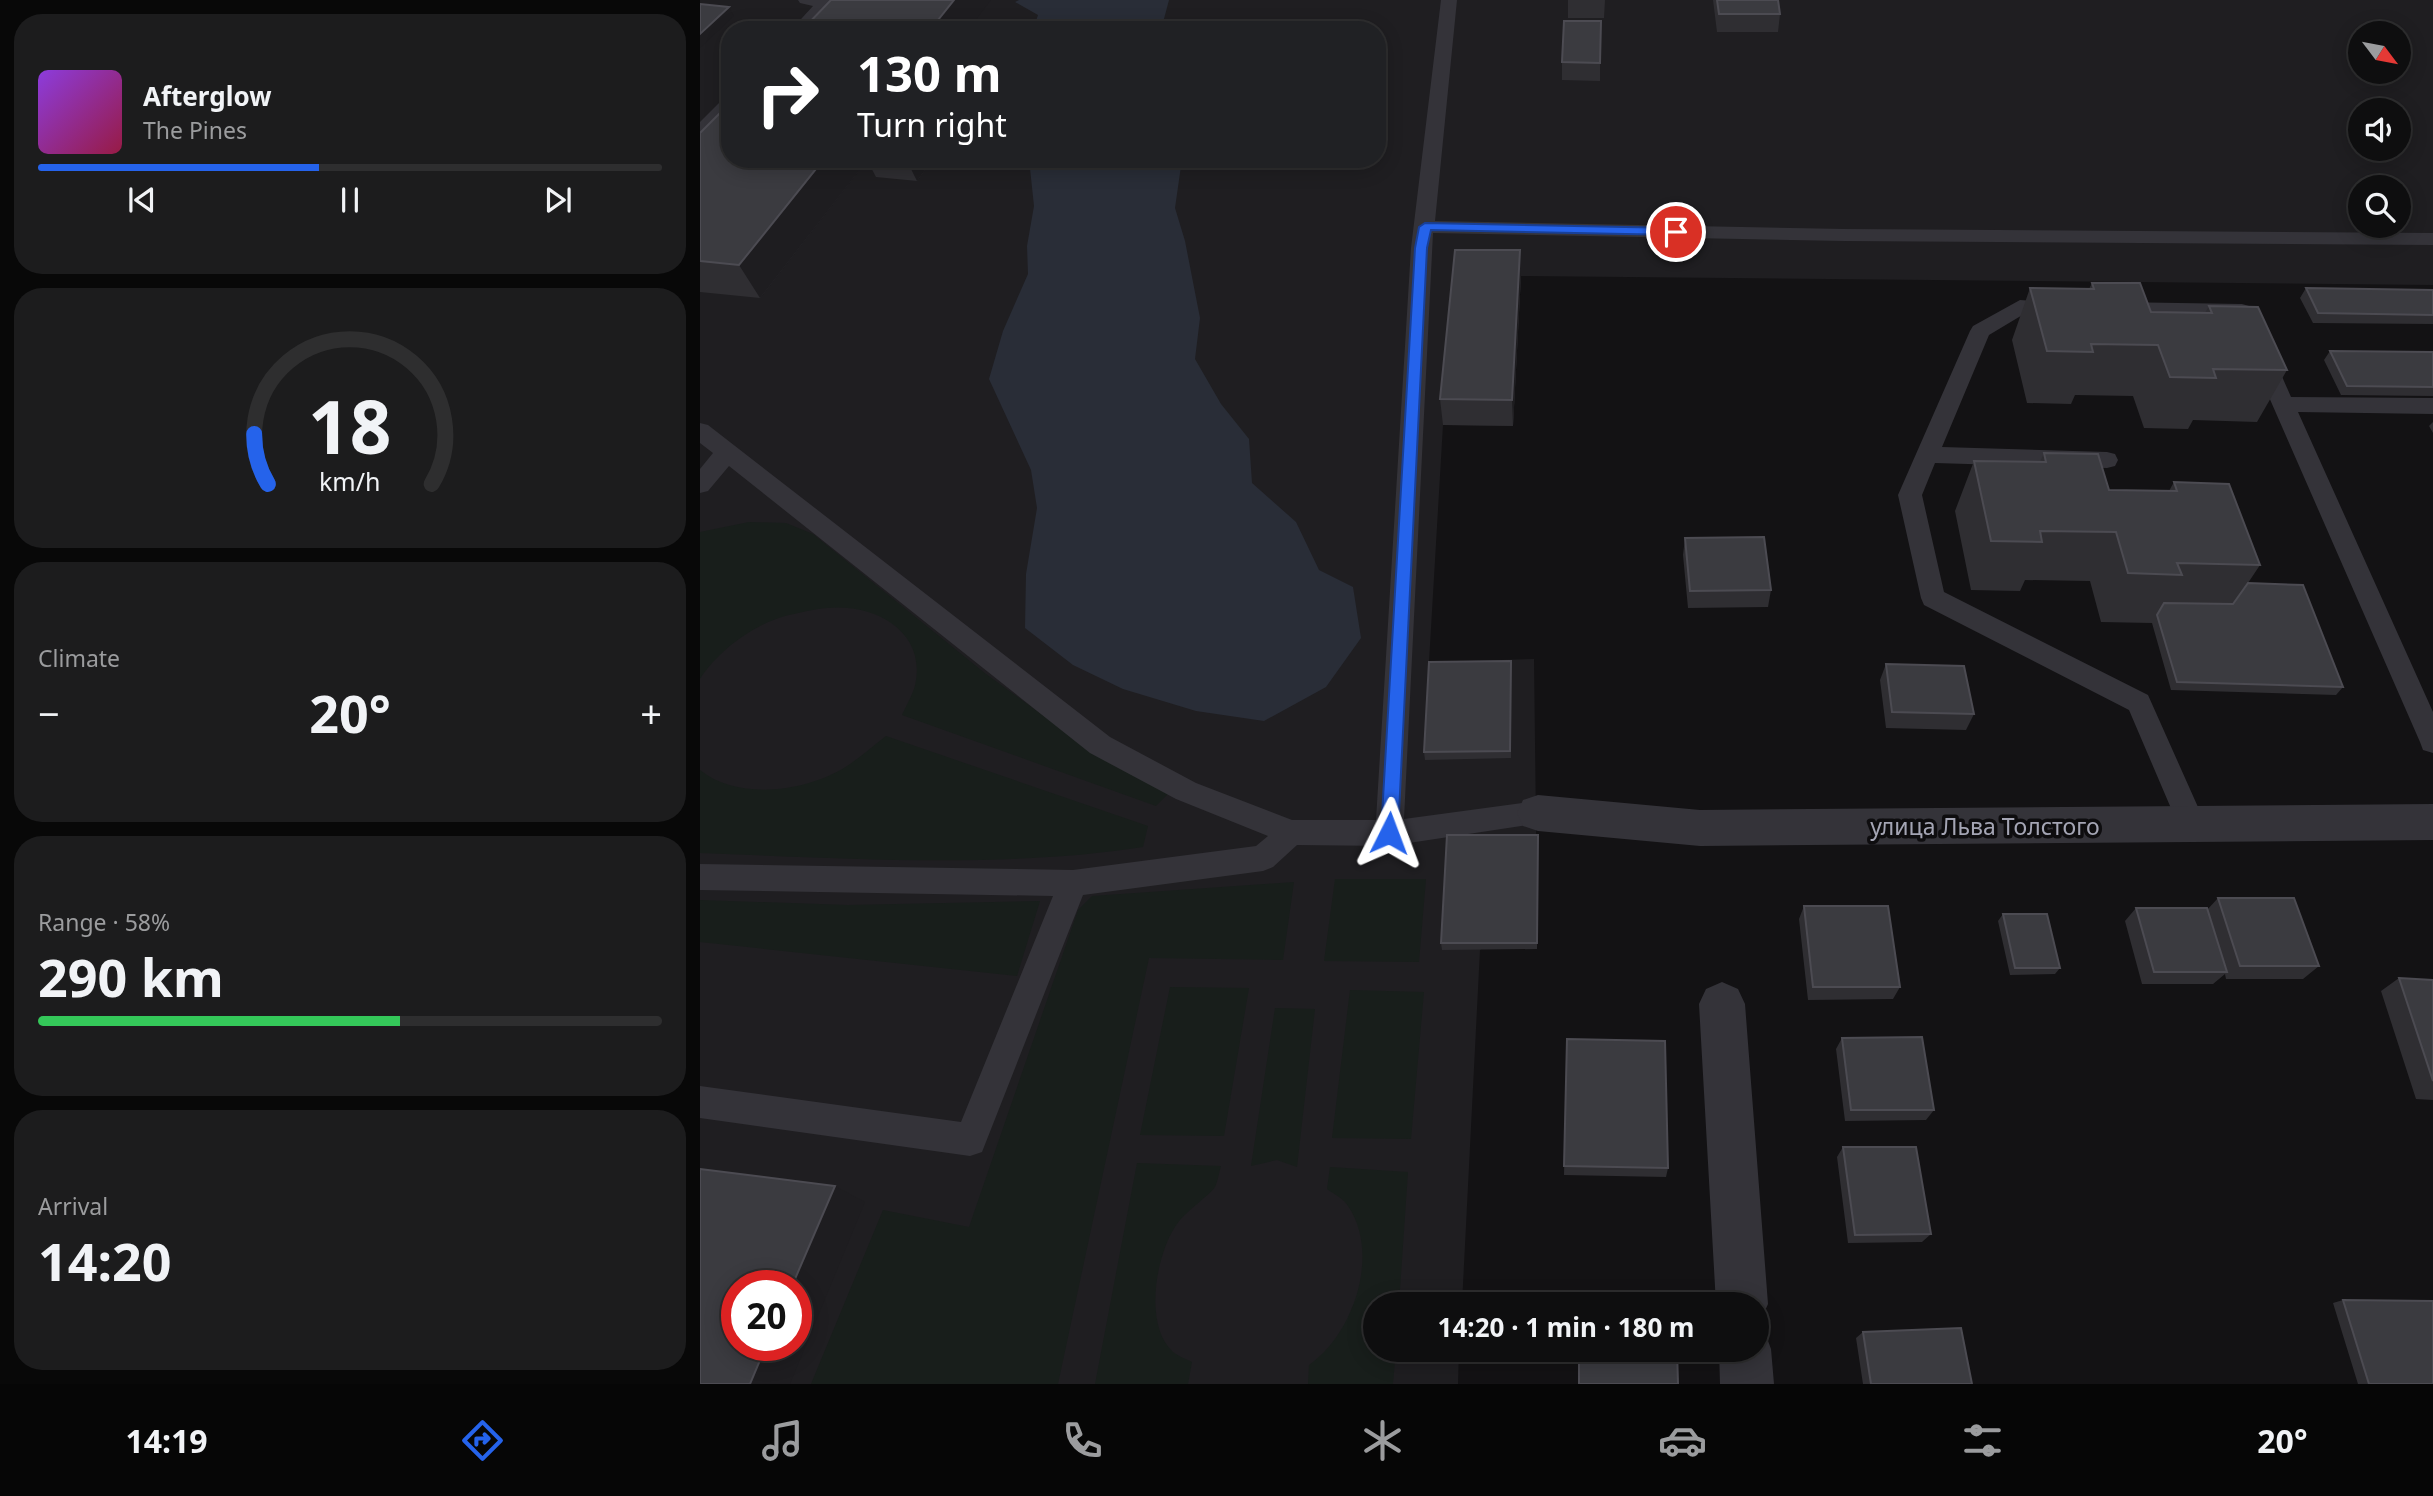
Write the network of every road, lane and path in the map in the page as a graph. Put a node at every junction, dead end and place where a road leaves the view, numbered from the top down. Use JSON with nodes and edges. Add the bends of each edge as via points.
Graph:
{"nodes":[{"id":1,"x":806,"y":0,"type":"edge"},
{"id":2,"x":1449,"y":0,"type":"edge"},
{"id":3,"x":808,"y":21,"type":"edge"},
{"id":4,"x":721,"y":111,"type":"edge"},
{"id":5,"x":700,"y":132,"type":"edge"},
{"id":6,"x":1425,"y":227,"type":"junction"},
{"id":7,"x":2433,"y":239,"type":"edge"},
{"id":8,"x":2284,"y":404,"type":"junction"},
{"id":9,"x":2433,"y":406,"type":"edge"},
{"id":10,"x":700,"y":431,"type":"edge"},
{"id":11,"x":727,"y":452,"type":"junction"},
{"id":12,"x":1927,"y":455,"type":"junction"},
{"id":13,"x":2108,"y":460,"type":"dead end"},
{"id":14,"x":700,"y":485,"type":"edge"},
{"id":15,"x":2433,"y":742,"type":"edge"},
{"id":16,"x":1538,"y":813,"type":"joint"},
{"id":17,"x":2433,"y":822,"type":"edge"},
{"id":18,"x":2192,"y":825,"type":"junction"},
{"id":19,"x":1291,"y":832,"type":"junction"},
{"id":20,"x":1389,"y":833,"type":"junction"},
{"id":21,"x":700,"y":877,"type":"edge"},
{"id":22,"x":1073,"y":883,"type":"junction"},
{"id":23,"x":1722,"y":1004,"type":"dead end"},
{"id":24,"x":700,"y":1102,"type":"edge"},
{"id":25,"x":1741,"y":1292,"type":"edge"},
{"id":26,"x":1746,"y":1362,"type":"edge"},
{"id":27,"x":1747,"y":1384,"type":"edge"}],
"edges":[{"from":1,"to":3,"type":"lane","via":[[826,2]]},
{"from":2,"to":6,"type":"lane"},
{"from":4,"to":5,"type":"lane"},
{"from":6,"to":7,"type":"lane"},
{"from":6,"to":20,"type":"lane"},
{"from":8,"to":9,"type":"lane"},
{"from":8,"to":12,"type":"lane","via":[[2243,312],[2020,307],[1980,331]]},
{"from":8,"to":15,"type":"lane"},
{"from":10,"to":11,"type":"lane"},
{"from":11,"to":14,"type":"lane"},
{"from":11,"to":19,"type":"lane","via":[[1100,745],[1186,791]]},
{"from":12,"to":13,"type":"lane"},
{"from":12,"to":18,"type":"lane","via":[[1910,495],[1933,598],[2139,703]]},
{"from":16,"to":18,"type":"street","name":"улица Льва Толстого","via":[[1700,828]]},
{"from":16,"to":20,"type":"lane"},
{"from":17,"to":18,"type":"street","name":"улица Льва Толстого"},
{"from":19,"to":20,"type":"lane"},
{"from":19,"to":22,"type":"lane","via":[[1263,858]]},
{"from":21,"to":22,"type":"lane"},
{"from":22,"to":24,"type":"lane","via":[[970,1140]]},
{"from":23,"to":25,"type":"street"},
{"from":26,"to":27,"type":"street"}]}
